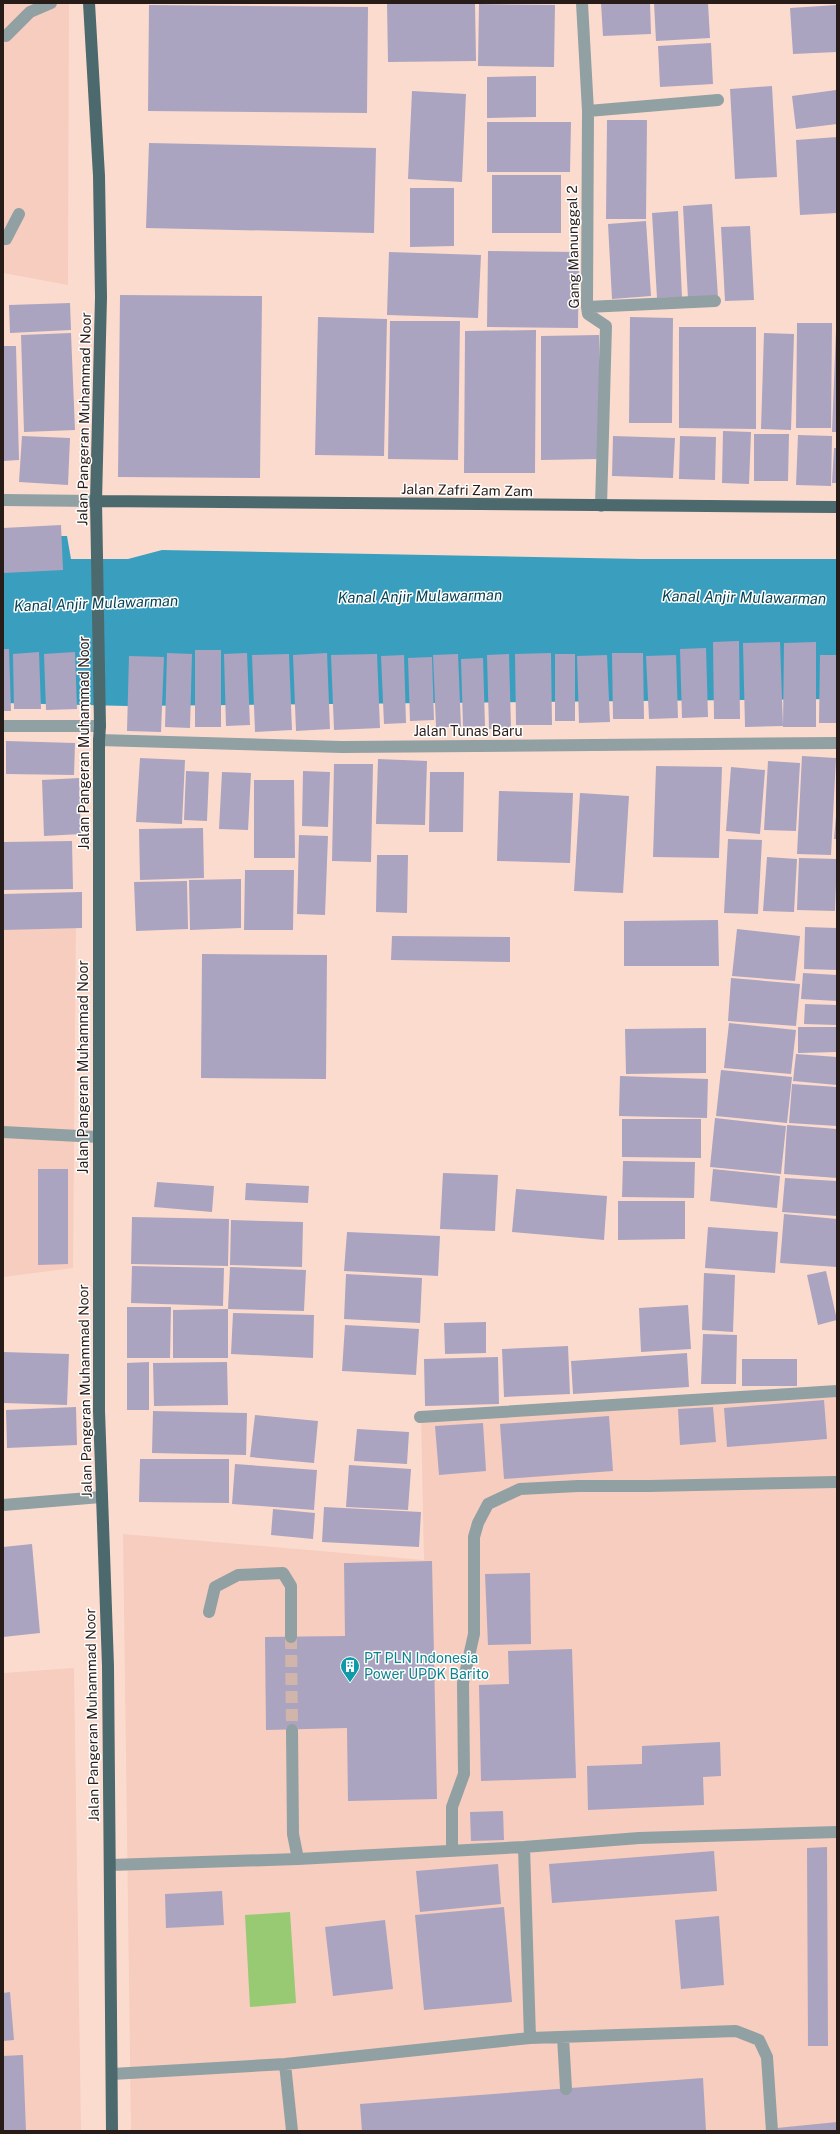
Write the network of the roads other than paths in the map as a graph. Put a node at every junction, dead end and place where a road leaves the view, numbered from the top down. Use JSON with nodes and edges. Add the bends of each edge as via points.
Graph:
{"nodes":[{"id":1,"x":52,"y":3,"type":"edge"},
{"id":2,"x":89,"y":3,"type":"edge"},
{"id":3,"x":582,"y":3,"type":"edge"},
{"id":4,"x":6,"y":36,"type":"dead end"},
{"id":5,"x":718,"y":100,"type":"dead end"},
{"id":6,"x":588,"y":111,"type":"junction"},
{"id":7,"x":19,"y":214,"type":"dead end"},
{"id":8,"x":3,"y":239,"type":"edge"},
{"id":9,"x":715,"y":301,"type":"dead end"},
{"id":10,"x":587,"y":307,"type":"junction"},
{"id":11,"x":3,"y":500,"type":"edge"},
{"id":12,"x":96,"y":501,"type":"junction"},
{"id":13,"x":601,"y":506,"type":"junction"},
{"id":14,"x":837,"y":507,"type":"edge"},
{"id":15,"x":100,"y":721,"type":"junction"},
{"id":16,"x":3,"y":726,"type":"edge"},
{"id":17,"x":99,"y":740,"type":"junction"},
{"id":18,"x":837,"y":743,"type":"edge"},
{"id":19,"x":3,"y":1132,"type":"edge"},
{"id":20,"x":98,"y":1137,"type":"junction"},
{"id":21,"x":837,"y":1391,"type":"edge"},
{"id":22,"x":420,"y":1417,"type":"dead end"},
{"id":23,"x":836,"y":1482,"type":"dead end"},
{"id":24,"x":101,"y":1497,"type":"junction"},
{"id":25,"x":3,"y":1505,"type":"edge"},
{"id":26,"x":209,"y":1612,"type":"dead end"},
{"id":27,"x":291,"y":1636,"type":"tunnel mouth"},
{"id":28,"x":292,"y":1730,"type":"tunnel mouth"},
{"id":29,"x":837,"y":1832,"type":"edge"},
{"id":30,"x":524,"y":1847,"type":"junction"},
{"id":31,"x":452,"y":1850,"type":"junction"},
{"id":32,"x":298,"y":1859,"type":"junction"},
{"id":33,"x":110,"y":1865,"type":"junction"},
{"id":34,"x":563,"y":2037,"type":"junction"},
{"id":35,"x":530,"y":2038,"type":"junction"},
{"id":36,"x":285,"y":2064,"type":"junction"},
{"id":37,"x":112,"y":2074,"type":"junction"},
{"id":38,"x":566,"y":2088,"type":"dead end"},
{"id":39,"x":112,"y":2131,"type":"edge"},
{"id":40,"x":292,"y":2131,"type":"edge"},
{"id":41,"x":772,"y":2131,"type":"edge"}],
"edges":[{"from":1,"to":4,"type":"street","via":[[30,12]]},
{"from":2,"to":12,"type":"main road","name":"Jalan Pangeran Muhammad Noor","via":[[100,191],[101,297]]},
{"from":3,"to":6,"type":"street","name":"Gang Manunggal 2"},
{"from":5,"to":6,"type":"street"},
{"from":6,"to":10,"type":"street","name":"Gang Manunggal 2"},
{"from":7,"to":8,"type":"street","via":[[6,239]]},
{"from":9,"to":10,"type":"street"},
{"from":10,"to":13,"type":"street","name":"Gang Manunggal 2","via":[[588,314],[606,326]]},
{"from":11,"to":12,"type":"street"},
{"from":12,"to":13,"type":"main road","name":"Jalan Zafri Zam Zam"},
{"from":12,"to":15,"type":"main road","name":"Jalan Pangeran Muhammad Noor"},
{"from":13,"to":14,"type":"main road","name":"Jalan Zafri Zam Zam"},
{"from":15,"to":16,"type":"street"},
{"from":15,"to":17,"type":"main road","name":"Jalan Pangeran Muhammad Noor"},
{"from":17,"to":18,"type":"street","name":"Jalan Tunas Baru","via":[[342,747]]},
{"from":17,"to":20,"type":"main road","name":"Jalan Pangeran Muhammad Noor"},
{"from":19,"to":20,"type":"street"},
{"from":20,"to":24,"type":"main road","name":"Jalan Pangeran Muhammad Noor"},
{"from":21,"to":22,"type":"street"},
{"from":23,"to":31,"type":"street","via":[[520,1489],[488,1504],[478,1523],[474,1538],[474,1634],[463,1683],[464,1774],[452,1806]]},
{"from":24,"to":25,"type":"street"},
{"from":24,"to":33,"type":"main road","name":"Jalan Pangeran Muhammad Noor","via":[[108,1666]]},
{"from":26,"to":27,"type":"street","via":[[215,1587],[232,1578],[238,1575],[283,1573],[292,1586]]},
{"from":28,"to":32,"type":"street","via":[[293,1834]]},
{"from":29,"to":30,"type":"street","via":[[639,1838]]},
{"from":30,"to":31,"type":"street"},
{"from":30,"to":35,"type":"street"},
{"from":31,"to":32,"type":"street"},
{"from":32,"to":33,"type":"street"},
{"from":33,"to":37,"type":"main road","name":"Jalan Pangeran Muhammad Noor"},
{"from":34,"to":35,"type":"street"},
{"from":34,"to":38,"type":"street"},
{"from":34,"to":41,"type":"street","via":[[736,2031],[759,2040],[767,2057]]},
{"from":35,"to":36,"type":"street"},
{"from":36,"to":37,"type":"street"},
{"from":36,"to":40,"type":"street"},
{"from":37,"to":39,"type":"main road","name":"Jalan Pangeran Muhammad Noor"}]}
